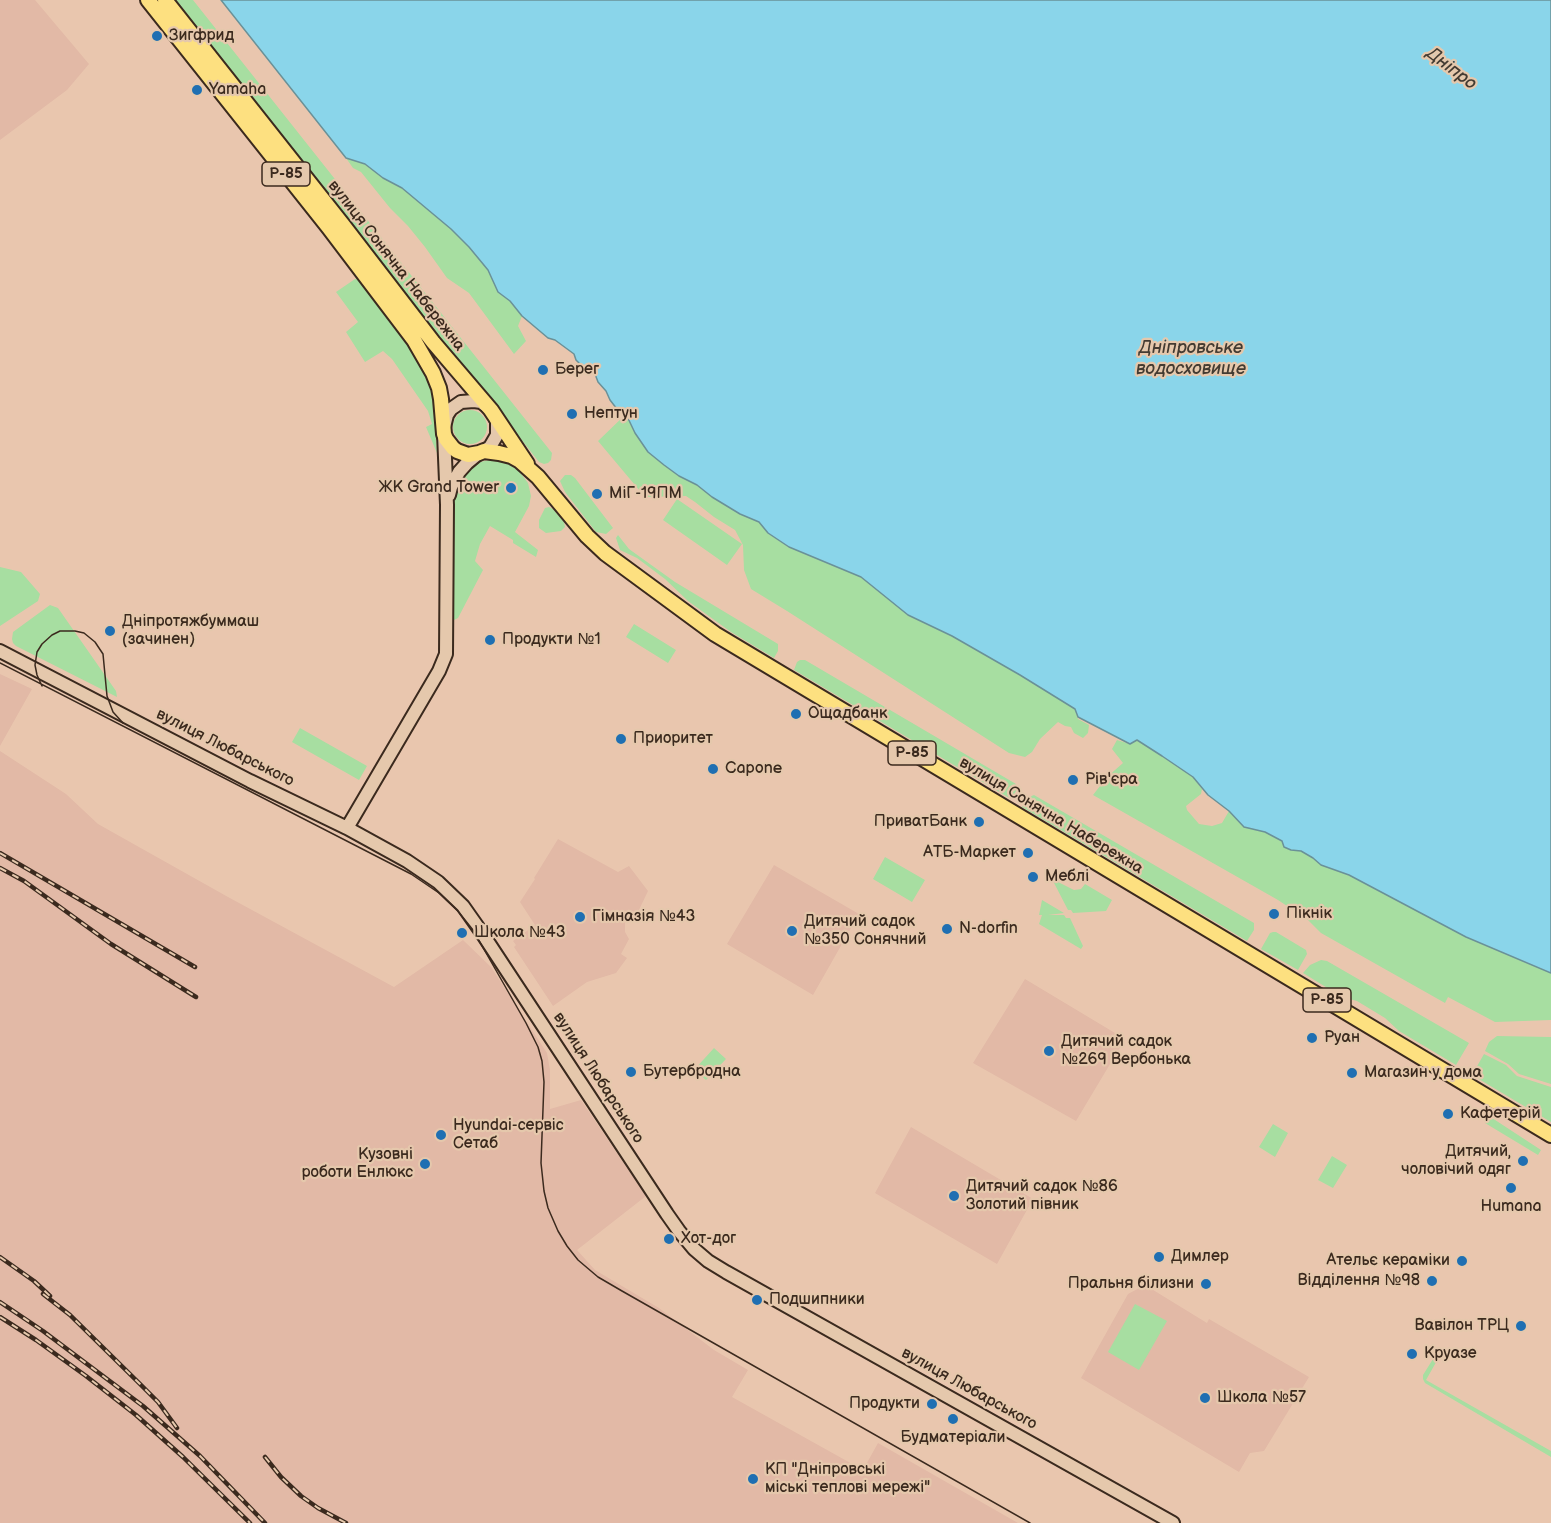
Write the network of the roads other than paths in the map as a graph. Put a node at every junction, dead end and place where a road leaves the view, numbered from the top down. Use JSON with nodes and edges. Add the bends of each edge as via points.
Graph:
{"nodes":[{"id":1,"x":148,"y":0,"type":"edge"},
{"id":2,"x":165,"y":0,"type":"edge"},
{"id":3,"x":493,"y":413,"type":"junction"},
{"id":4,"x":444,"y":431,"type":"junction"},
{"id":5,"x":482,"y":452,"type":"junction"},
{"id":6,"x":531,"y":470,"type":"junction"},
{"id":7,"x":447,"y":505,"type":"junction"},
{"id":8,"x":0,"y":651,"type":"edge"},
{"id":9,"x":347,"y":828,"type":"junction"},
{"id":10,"x":1551,"y":1135,"type":"edge"},
{"id":11,"x":1173,"y":1523,"type":"edge"}],
"edges":[{"from":1,"to":4,"type":"main road","name":"вулиця Сонячна Набережна","number":"Р-85","via":[[414,340],[439,388]]},
{"from":2,"to":3,"type":"main road","name":"вулиця Сонячна Набережна","number":"Р-85"},
{"from":3,"to":4,"type":"main road","via":[[481,402],[461,402],[451,409],[444,421]]},
{"from":3,"to":5,"type":"main road","via":[[497,435]]},
{"from":3,"to":6,"type":"main road","name":"вулиця Сонячна Набережна","number":"Р-85"},
{"from":4,"to":5,"type":"main road","name":"вулиця Сонячна Набережна","number":"Р-85","via":[[449,444],[458,451],[468,455]]},
{"from":4,"to":7,"type":"main road"},
{"from":5,"to":6,"type":"main road","name":"вулиця Сонячна Набережна","number":"Р-85","via":[[511,456]]},
{"from":5,"to":7,"type":"main road","via":[[455,478]]},
{"from":6,"to":10,"type":"main road","name":"вулиця Сонячна Набережна","number":"Р-85","via":[[605,553],[716,634]]},
{"from":7,"to":9,"type":"main road","via":[[446,654]]},
{"from":8,"to":9,"type":"main road","name":"вулиця Любарського"},
{"from":9,"to":11,"type":"main road","name":"вулиця Любарського","via":[[407,861],[438,882],[463,906],[667,1214],[700,1254],[790,1309]]}]}
